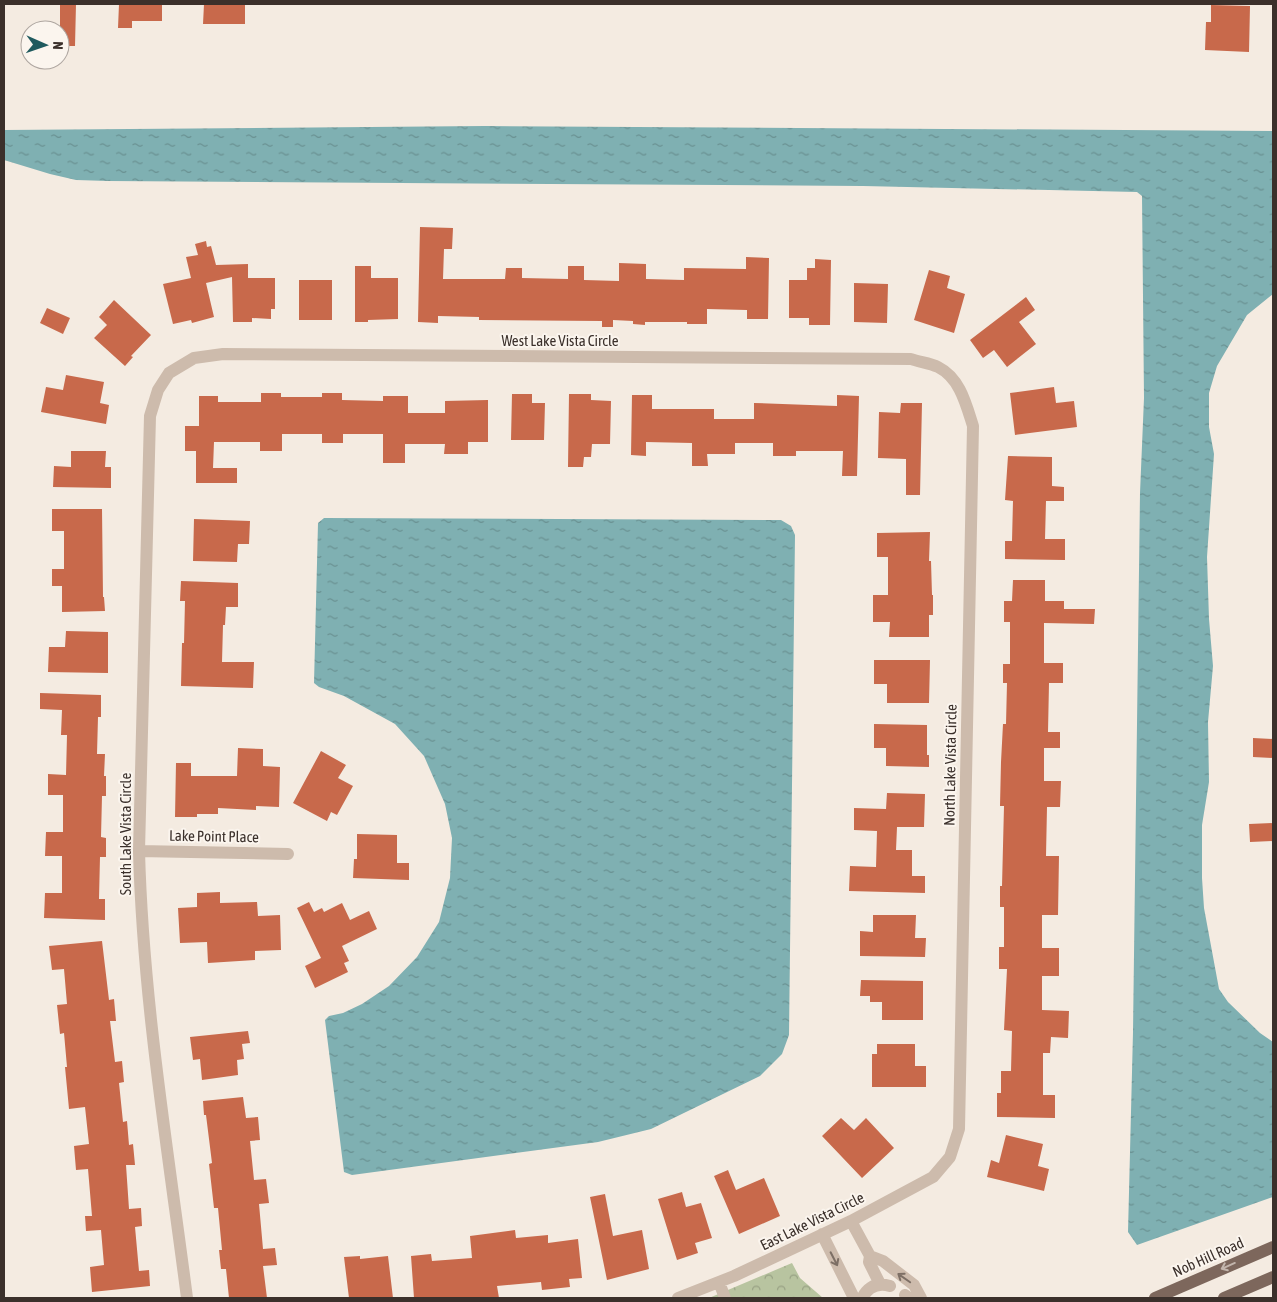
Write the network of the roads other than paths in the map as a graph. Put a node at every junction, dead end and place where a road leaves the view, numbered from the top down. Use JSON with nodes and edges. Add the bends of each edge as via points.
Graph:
{"nodes":[{"id":1,"x":169,"y":373,"type":"joint"},
{"id":2,"x":951,"y":378,"type":"joint"},
{"id":3,"x":140,"y":851,"type":"junction"},
{"id":4,"x":288,"y":854,"type":"dead end"},
{"id":5,"x":950,"y":1157,"type":"joint"},
{"id":6,"x":852,"y":1221,"type":"junction"},
{"id":7,"x":822,"y":1234,"type":"junction"},
{"id":8,"x":1273,"y":1247,"type":"edge"},
{"id":9,"x":870,"y":1256,"type":"junction"},
{"id":10,"x":1273,"y":1277,"type":"edge"},
{"id":11,"x":719,"y":1282,"type":"junction"},
{"id":12,"x":187,"y":1298,"type":"edge"},
{"id":13,"x":678,"y":1298,"type":"edge"},
{"id":14,"x":725,"y":1298,"type":"edge"},
{"id":15,"x":854,"y":1298,"type":"edge"},
{"id":16,"x":862,"y":1298,"type":"edge"},
{"id":17,"x":921,"y":1298,"type":"edge"},
{"id":18,"x":1155,"y":1298,"type":"edge"},
{"id":19,"x":1224,"y":1298,"type":"edge"}],
"edges":[{"from":1,"to":2,"type":"street","name":"West Lake Vista Circle","via":[[194,358],[222,354],[911,359],[938,367]]},
{"from":1,"to":3,"type":"street","name":"South Lake Vista Circle","via":[[158,390],[150,416]]},
{"from":2,"to":5,"type":"street","name":"North Lake Vista Circle","via":[[964,396],[973,426],[959,1129]]},
{"from":3,"to":4,"type":"street","name":"Lake Point Place"},
{"from":3,"to":12,"type":"street","name":"South Lake Vista Circle","via":[[141,901],[154,1040]]},
{"from":5,"to":6,"type":"street","name":"East Lake Vista Circle","via":[[933,1177]]},
{"from":6,"to":7,"type":"street","name":"East Lake Vista Circle"},
{"from":6,"to":9,"type":"street"},
{"from":7,"to":11,"type":"street","name":"East Lake Vista Circle"},
{"from":7,"to":15,"type":"street","one_way":true},
{"from":8,"to":18,"type":"main road","name":"Nob Hill Road","one_way":true},
{"from":9,"to":16,"type":"street","via":[[869,1262],[885,1285],[870,1288]]},
{"from":17,"to":9,"type":"street","one_way":true,"via":[[914,1285],[883,1261]]},
{"from":10,"to":19,"type":"main road"},
{"from":11,"to":13,"type":"street","name":"East Lake Vista Circle"},
{"from":11,"to":14,"type":"street"}]}
